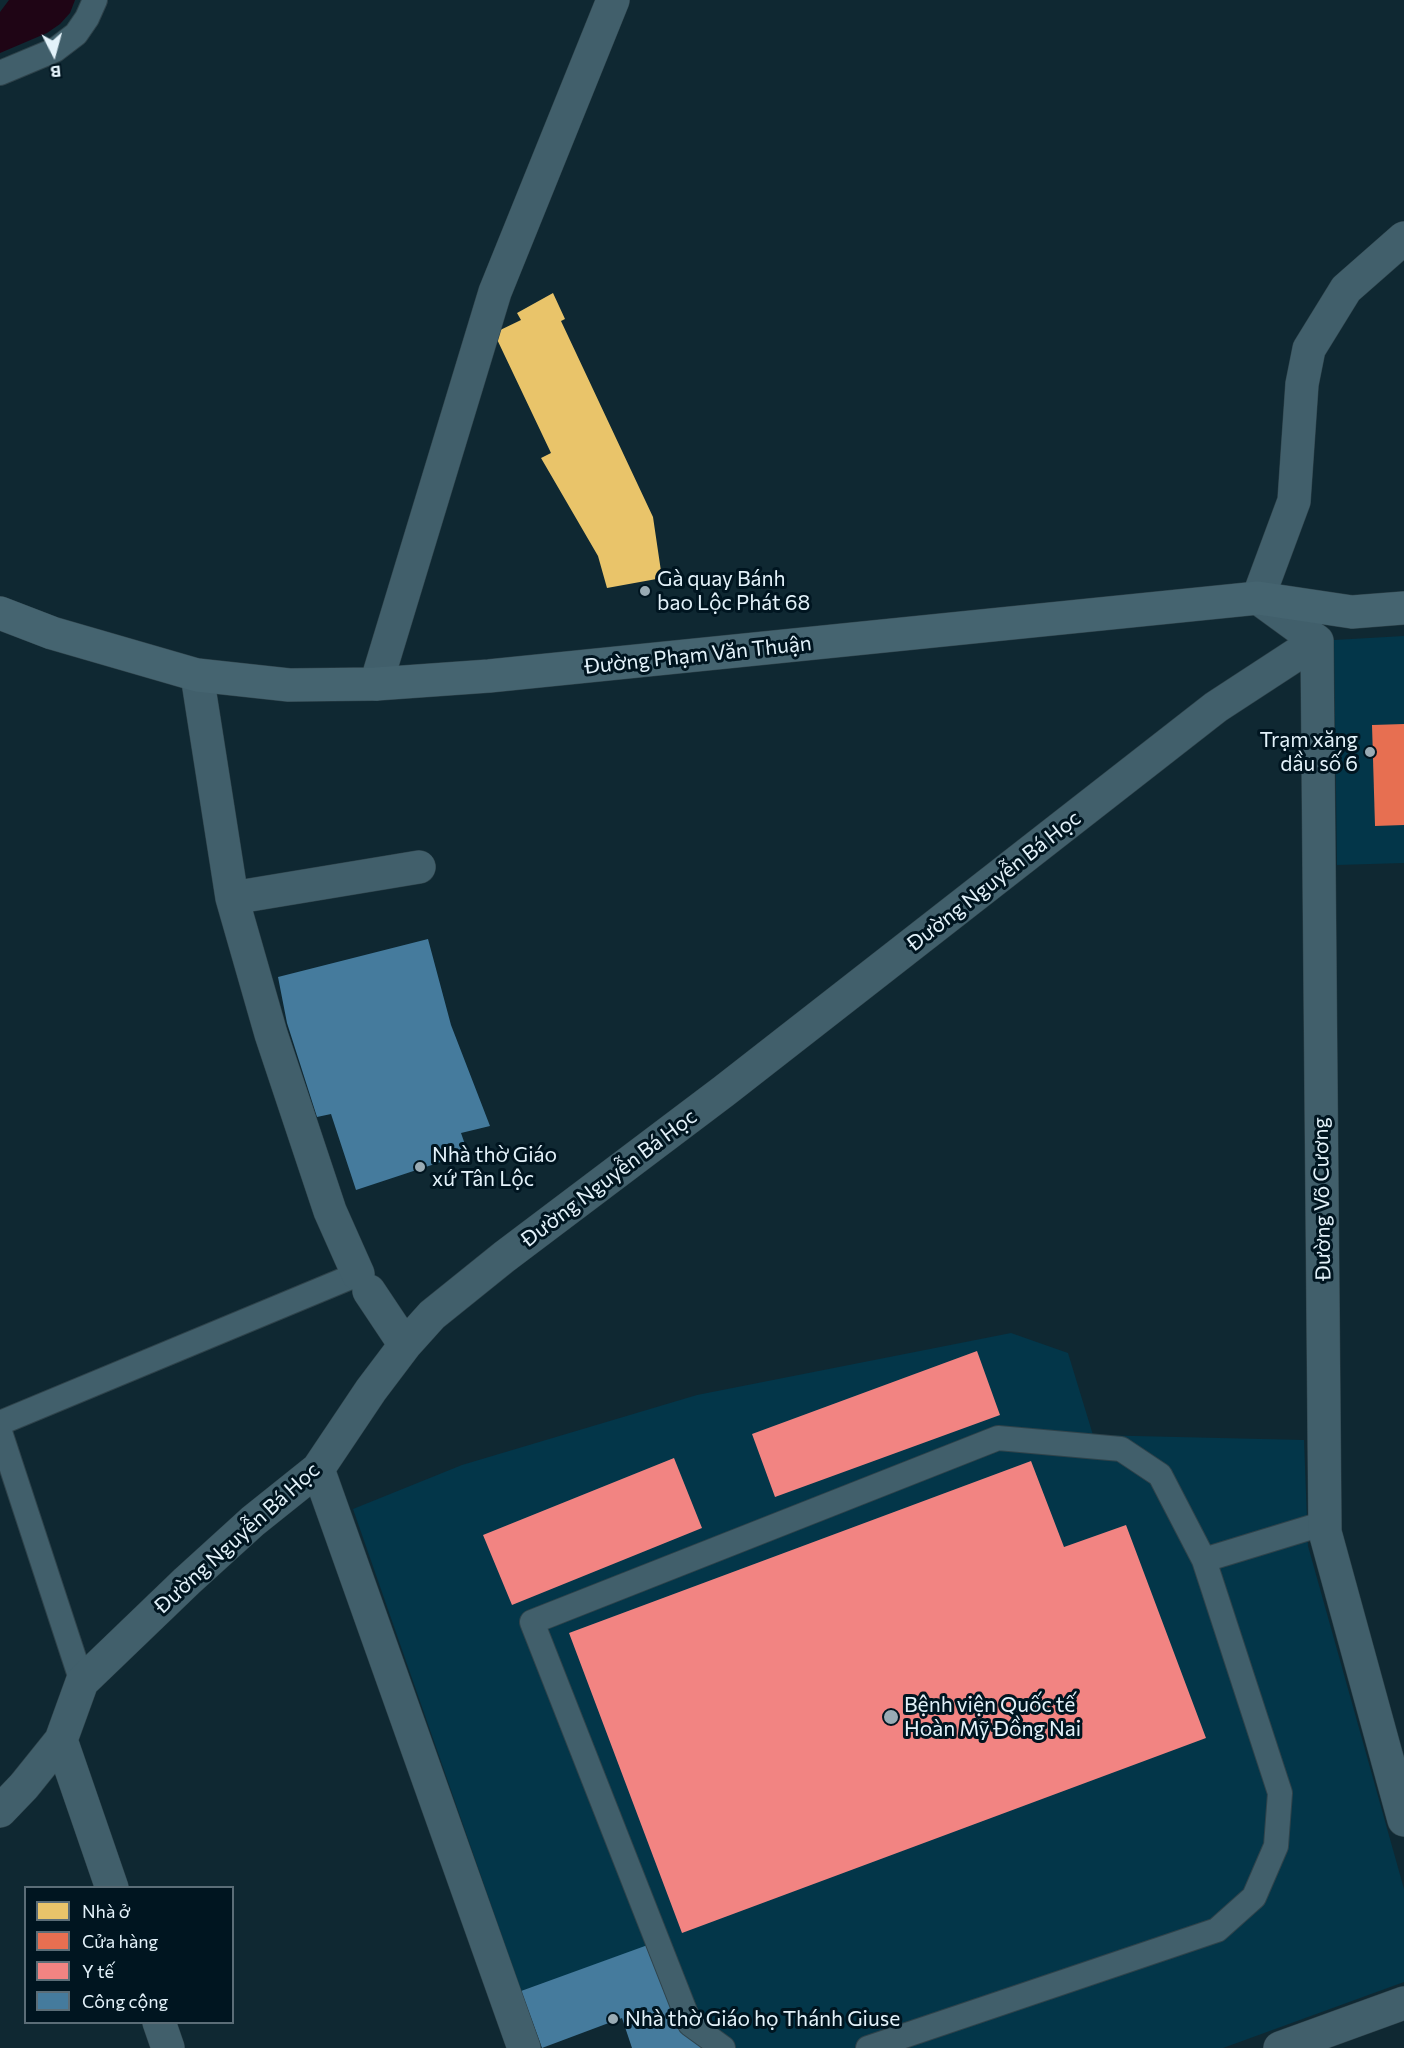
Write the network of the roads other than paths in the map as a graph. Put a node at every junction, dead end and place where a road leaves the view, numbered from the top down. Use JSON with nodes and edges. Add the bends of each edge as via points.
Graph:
{"nodes":[{"id":1,"x":94,"y":0,"type":"edge"},
{"id":2,"x":613,"y":0,"type":"edge"},
{"id":3,"x":0,"y":73,"type":"edge"},
{"id":4,"x":1404,"y":238,"type":"edge"},
{"id":5,"x":1258,"y":597,"type":"junction"},
{"id":6,"x":1404,"y":608,"type":"edge"},
{"id":7,"x":0,"y":613,"type":"edge"},
{"id":8,"x":1317,"y":640,"type":"junction"},
{"id":9,"x":197,"y":675,"type":"junction"},
{"id":10,"x":376,"y":684,"type":"junction"},
{"id":11,"x":419,"y":867,"type":"dead end"},
{"id":12,"x":232,"y":898,"type":"junction"},
{"id":13,"x":364,"y":1283,"type":"junction"},
{"id":14,"x":405,"y":1345,"type":"junction"},
{"id":15,"x":0,"y":1423,"type":"edge"},
{"id":16,"x":0,"y":1432,"type":"edge"},
{"id":17,"x":318,"y":1469,"type":"junction"},
{"id":18,"x":1325,"y":1523,"type":"junction"},
{"id":19,"x":1204,"y":1560,"type":"junction"},
{"id":20,"x":82,"y":1682,"type":"junction"},
{"id":21,"x":61,"y":1740,"type":"junction"},
{"id":22,"x":0,"y":1810,"type":"edge"},
{"id":23,"x":1404,"y":1820,"type":"edge"},
{"id":24,"x":112,"y":1886,"type":"edge"},
{"id":25,"x":1404,"y":2003,"type":"edge"},
{"id":26,"x":160,"y":2024,"type":"edge"},
{"id":27,"x":168,"y":2048,"type":"edge"},
{"id":28,"x":524,"y":2048,"type":"edge"},
{"id":29,"x":723,"y":2048,"type":"edge"},
{"id":30,"x":868,"y":2048,"type":"edge"},
{"id":31,"x":1280,"y":2048,"type":"edge"}],
"edges":[{"from":1,"to":3,"type":"lane","via":[[76,34],[55,50]]},
{"from":2,"to":10,"type":"street","via":[[495,291]]},
{"from":4,"to":5,"type":"street","via":[[1346,289],[1309,350],[1302,384],[1294,501]]},
{"from":5,"to":6,"type":"main road","name":"Đường Phạm Văn Thuận","via":[[1352,612]]},
{"from":5,"to":8,"type":"street"},
{"from":5,"to":10,"type":"main road","name":"Đường Phạm Văn Thuận","via":[[489,676]]},
{"from":7,"to":9,"type":"main road","name":"Đường Phạm Văn Thuận","via":[[52,633]]},
{"from":8,"to":14,"type":"street","name":"Đường Nguyễn Bá Học","via":[[1216,707],[724,1091],[504,1257],[432,1315]]},
{"from":8,"to":18,"type":"street","name":"Đường Võ Cương"},
{"from":9,"to":10,"type":"main road","name":"Đường Phạm Văn Thuận","via":[[289,685]]},
{"from":9,"to":12,"type":"street"},
{"from":11,"to":12,"type":"street"},
{"from":12,"to":13,"type":"street","via":[[271,1034],[330,1212]]},
{"from":13,"to":14,"type":"street"},
{"from":13,"to":15,"type":"lane"},
{"from":14,"to":17,"type":"street","name":"Đường Nguyễn Bá Học"},
{"from":16,"to":20,"type":"lane"},
{"from":17,"to":20,"type":"street","name":"Đường Nguyễn Bá Học","via":[[253,1521]]},
{"from":17,"to":28,"type":"street"},
{"from":18,"to":19,"type":"lane"},
{"from":18,"to":23,"type":"street","name":"Đường Võ Cương"},
{"from":19,"to":29,"type":"lane","via":[[1160,1474],[1121,1449],[998,1438],[532,1622],[690,2024]]},
{"from":19,"to":30,"type":"lane","via":[[1280,1793],[1276,1846],[1254,1897],[1217,1930]]},
{"from":20,"to":21,"type":"street","name":"Đường Nguyễn Bá Học"},
{"from":21,"to":22,"type":"street","name":"Đường Nguyễn Bá Học"},
{"from":21,"to":24,"type":"street"},
{"from":25,"to":31,"type":"street"},
{"from":26,"to":27,"type":"street"}]}
